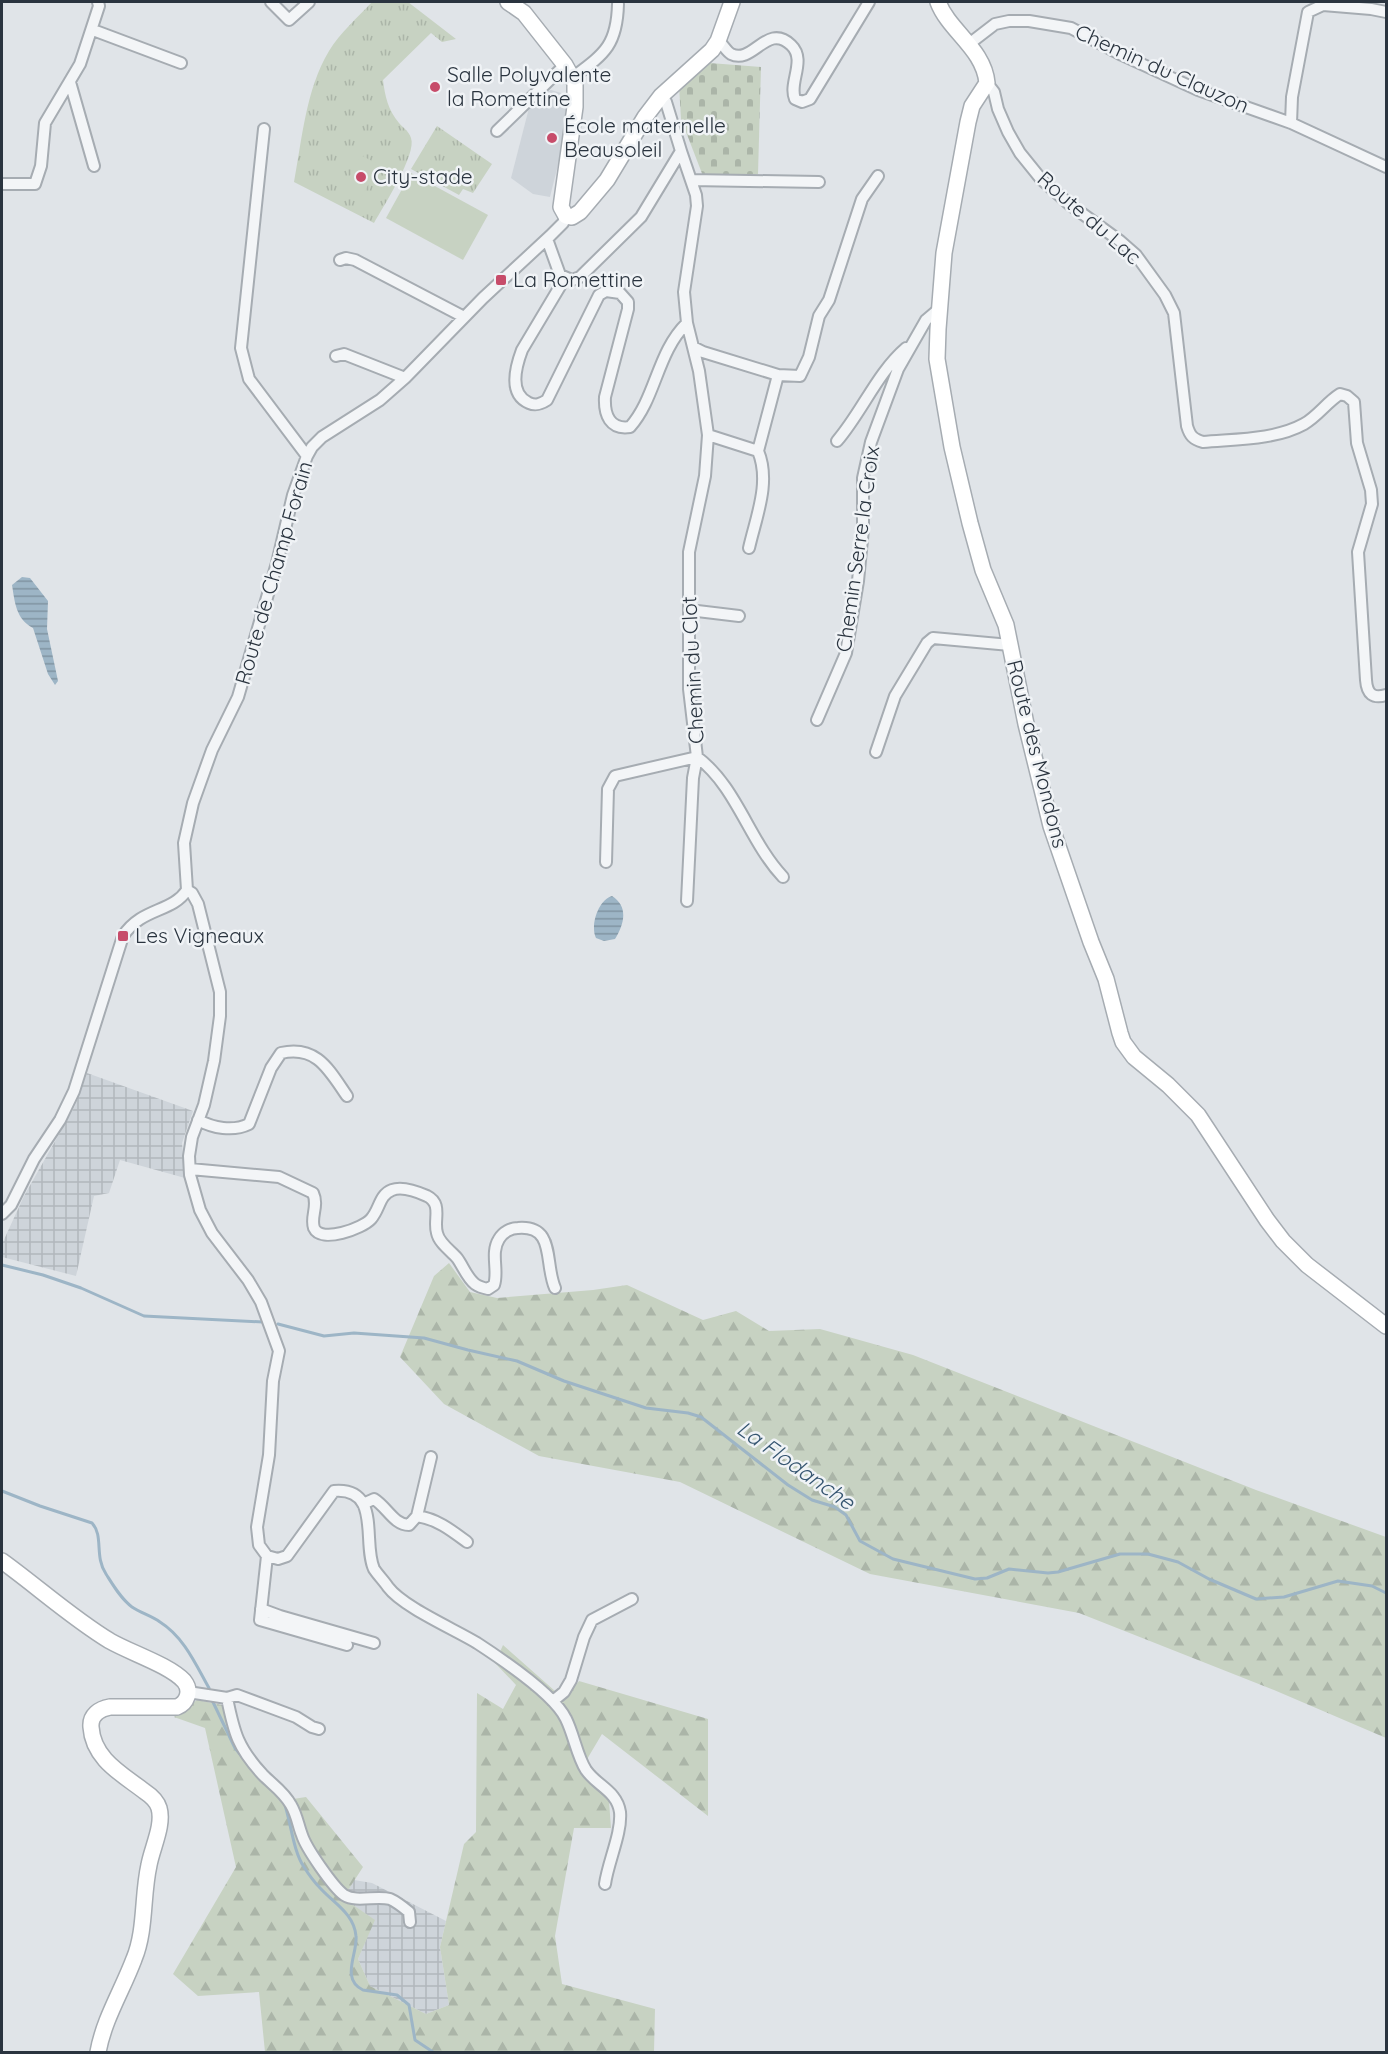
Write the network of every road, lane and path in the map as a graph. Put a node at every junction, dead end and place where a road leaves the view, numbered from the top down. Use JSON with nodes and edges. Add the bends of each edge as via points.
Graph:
{"nodes":[{"id":1,"x":98,"y":2,"type":"edge"},
{"id":2,"x":271,"y":2,"type":"edge"},
{"id":3,"x":309,"y":2,"type":"edge"},
{"id":4,"x":732,"y":2,"type":"edge"},
{"id":5,"x":869,"y":2,"type":"edge"},
{"id":6,"x":938,"y":2,"type":"edge"},
{"id":7,"x":518,"y":4,"type":"edge"},
{"id":8,"x":618,"y":4,"type":"dead end"},
{"id":9,"x":1386,"y":12,"type":"edge"},
{"id":10,"x":93,"y":30,"type":"junction"},
{"id":11,"x":718,"y":41,"type":"junction"},
{"id":12,"x":969,"y":44,"type":"junction"},
{"id":13,"x":181,"y":63,"type":"dead end"},
{"id":14,"x":569,"y":71,"type":"junction"},
{"id":15,"x":70,"y":82,"type":"junction"},
{"id":16,"x":987,"y":83,"type":"junction"},
{"id":17,"x":662,"y":96,"type":"junction"},
{"id":18,"x":1291,"y":123,"type":"junction"},
{"id":19,"x":264,"y":129,"type":"dead end"},
{"id":20,"x":497,"y":131,"type":"dead end"},
{"id":21,"x":681,"y":151,"type":"junction"},
{"id":22,"x":94,"y":166,"type":"dead end"},
{"id":23,"x":1386,"y":167,"type":"edge"},
{"id":24,"x":878,"y":176,"type":"dead end"},
{"id":25,"x":691,"y":180,"type":"junction"},
{"id":26,"x":819,"y":182,"type":"dead end"},
{"id":27,"x":2,"y":184,"type":"edge"},
{"id":28,"x":566,"y":216,"type":"junction"},
{"id":29,"x":547,"y":239,"type":"junction"},
{"id":30,"x":340,"y":260,"type":"dead end"},
{"id":31,"x":566,"y":278,"type":"junction"},
{"id":32,"x":939,"y":309,"type":"junction"},
{"id":33,"x":464,"y":317,"type":"junction"},
{"id":34,"x":687,"y":323,"type":"junction"},
{"id":35,"x":911,"y":344,"type":"junction"},
{"id":36,"x":693,"y":347,"type":"junction"},
{"id":37,"x":336,"y":356,"type":"dead end"},
{"id":38,"x":778,"y":375,"type":"junction"},
{"id":39,"x":405,"y":378,"type":"junction"},
{"id":40,"x":708,"y":435,"type":"junction"},
{"id":41,"x":837,"y":441,"type":"dead end"},
{"id":42,"x":758,"y":451,"type":"junction"},
{"id":43,"x":307,"y":456,"type":"junction"},
{"id":44,"x":749,"y":548,"type":"dead end"},
{"id":45,"x":689,"y":610,"type":"junction"},
{"id":46,"x":739,"y":616,"type":"dead end"},
{"id":47,"x":1010,"y":645,"type":"junction"},
{"id":48,"x":1386,"y":695,"type":"edge"},
{"id":49,"x":817,"y":720,"type":"dead end"},
{"id":50,"x":876,"y":752,"type":"dead end"},
{"id":51,"x":697,"y":757,"type":"junction"},
{"id":52,"x":606,"y":862,"type":"dead end"},
{"id":53,"x":783,"y":877,"type":"dead end"},
{"id":54,"x":187,"y":890,"type":"junction"},
{"id":55,"x":687,"y":901,"type":"dead end"},
{"id":56,"x":347,"y":1096,"type":"dead end"},
{"id":57,"x":198,"y":1120,"type":"junction"},
{"id":58,"x":190,"y":1168,"type":"junction"},
{"id":59,"x":2,"y":1214,"type":"edge"},
{"id":60,"x":555,"y":1287,"type":"dead end"},
{"id":61,"x":1386,"y":1326,"type":"edge"},
{"id":62,"x":431,"y":1457,"type":"dead end"},
{"id":63,"x":363,"y":1504,"type":"junction"},
{"id":64,"x":417,"y":1516,"type":"junction"},
{"id":65,"x":467,"y":1542,"type":"dead end"},
{"id":66,"x":267,"y":1556,"type":"junction"},
{"id":67,"x":2,"y":1561,"type":"edge"},
{"id":68,"x":632,"y":1599,"type":"dead end"},
{"id":69,"x":261,"y":1609,"type":"junction"},
{"id":70,"x":374,"y":1643,"type":"dead end"},
{"id":71,"x":347,"y":1645,"type":"dead end"},
{"id":72,"x":188,"y":1692,"type":"junction"},
{"id":73,"x":227,"y":1698,"type":"junction"},
{"id":74,"x":553,"y":1701,"type":"junction"},
{"id":75,"x":319,"y":1729,"type":"dead end"},
{"id":76,"x":605,"y":1884,"type":"dead end"},
{"id":77,"x":410,"y":1922,"type":"dead end"},
{"id":78,"x":98,"y":2052,"type":"edge"}],
"edges":[{"from":1,"to":10,"type":"street"},
{"from":2,"to":3,"type":"street","via":[[290,20]]},
{"from":4,"to":11,"type":"street","name":"Route de Champ Forain"},
{"from":5,"to":11,"type":"street","via":[[810,99],[802,102],[793,93],[798,60],[791,44],[771,38],[741,56],[730,54]]},
{"from":6,"to":12,"type":"street"},
{"from":7,"to":14,"type":"street"},
{"from":8,"to":14,"type":"street","via":[[618,25],[606,50]]},
{"from":9,"to":18,"type":"street","via":[[1323,5],[1308,12]]},
{"from":10,"to":13,"type":"street"},
{"from":10,"to":15,"type":"street"},
{"from":11,"to":17,"type":"street","name":"Route de Champ Forain","via":[[705,58]]},
{"from":12,"to":16,"type":"street","via":[[984,68]]},
{"from":12,"to":18,"type":"street","name":"Chemin du Clauzon","via":[[995,24],[1009,21],[1071,28],[1198,90]]},
{"from":14,"to":20,"type":"street"},
{"from":14,"to":28,"type":"street","via":[[576,87],[561,207]]},
{"from":15,"to":22,"type":"street"},
{"from":15,"to":27,"type":"street","via":[[45,123],[41,166],[35,184]]},
{"from":16,"to":32,"type":"street","name":"Route des Mondons","via":[[972,106],[968,122],[944,253]]},
{"from":16,"to":48,"type":"street","name":"Route du Lac","via":[[1008,132],[1041,179],[1136,255],[1165,295],[1174,314],[1187,426],[1194,440],[1276,434],[1312,419],[1340,394],[1354,402],[1357,442],[1372,504],[1358,552],[1367,689],[1376,697]]},
{"from":17,"to":21,"type":"street","name":"Chemin du Clot"},
{"from":17,"to":28,"type":"street","name":"Route de Champ Forain","via":[[598,191],[580,212]]},
{"from":18,"to":23,"type":"street","name":"Chemin du Clauzon"},
{"from":19,"to":43,"type":"street","via":[[241,348],[249,379]]},
{"from":21,"to":25,"type":"street","name":"Chemin du Clot"},
{"from":21,"to":31,"type":"street","via":[[641,217],[580,278]]},
{"from":24,"to":38,"type":"street","via":[[856,214],[800,376]]},
{"from":25,"to":26,"type":"street"},
{"from":25,"to":34,"type":"street","name":"Chemin du Clot","via":[[697,206],[684,292]]},
{"from":28,"to":29,"type":"street","name":"Route de Champ Forain"},
{"from":29,"to":31,"type":"street","via":[[560,275]]},
{"from":29,"to":33,"type":"street","name":"Route de Champ Forain"},
{"from":30,"to":33,"type":"street","via":[[355,260]]},
{"from":31,"to":34,"type":"street","via":[[519,360],[515,374],[518,393],[529,403],[536,405],[547,400],[599,295],[606,291],[620,293],[628,302],[628,309],[604,408],[610,422],[630,428],[640,416],[671,342]]},
{"from":32,"to":35,"type":"street","name":"Chemin Serre la Croix","via":[[926,320]]},
{"from":32,"to":47,"type":"street","name":"Route des Mondons","via":[[937,359],[952,447],[983,570],[1006,625]]},
{"from":33,"to":39,"type":"street","name":"Route de Champ Forain"},
{"from":34,"to":36,"type":"street","name":"Chemin du Clot"},
{"from":35,"to":41,"type":"street","name":"Chemin Serre la Croix","via":[[896,357]]},
{"from":35,"to":49,"type":"street","name":"Chemin Serre la Croix","via":[[871,442],[863,478],[860,560],[846,652]]},
{"from":36,"to":38,"type":"street"},
{"from":36,"to":40,"type":"street","name":"Chemin du Clot"},
{"from":37,"to":39,"type":"street","via":[[344,354]]},
{"from":38,"to":42,"type":"street"},
{"from":39,"to":43,"type":"street","name":"Route de Champ Forain","via":[[380,400],[322,437]]},
{"from":40,"to":42,"type":"street"},
{"from":40,"to":45,"type":"street","name":"Chemin du Clot","via":[[705,476],[689,552]]},
{"from":42,"to":44,"type":"street","via":[[764,483]]},
{"from":43,"to":54,"type":"street","name":"Route de Champ Forain","via":[[241,688],[193,803],[184,843]]},
{"from":45,"to":46,"type":"street"},
{"from":45,"to":51,"type":"street","name":"Chemin du Clot","via":[[689,689]]},
{"from":47,"to":50,"type":"street","via":[[933,638],[895,696]]},
{"from":47,"to":61,"type":"street","name":"Route des Mondons","via":[[1051,826],[1106,979],[1123,1042],[1134,1057],[1198,1115],[1283,1241],[1307,1265]]},
{"from":51,"to":52,"type":"street","via":[[615,776],[608,789]]},
{"from":51,"to":53,"type":"street","name":"Chemin du Clot","via":[[718,776],[769,862]]},
{"from":51,"to":55,"type":"street"},
{"from":54,"to":57,"type":"street","via":[[198,904],[220,992],[213,1061]]},
{"from":54,"to":59,"type":"street","via":[[179,900],[142,916],[123,936],[74,1091],[11,1205]]},
{"from":56,"to":57,"type":"street","via":[[318,1058],[293,1050],[281,1053],[272,1068],[249,1124],[221,1128]]},
{"from":57,"to":58,"type":"street","via":[[190,1147]]},
{"from":58,"to":60,"type":"street","via":[[279,1177],[314,1193],[317,1200],[313,1223],[319,1234],[326,1235],[337,1235],[366,1223],[383,1196],[394,1189],[428,1196],[437,1209],[438,1238],[474,1283],[488,1289],[496,1279],[495,1248],[499,1239],[516,1227],[533,1228],[545,1242]]},
{"from":58,"to":66,"type":"street","via":[[200,1210],[261,1302],[279,1351],[257,1527],[259,1545]]},
{"from":62,"to":64,"type":"street"},
{"from":63,"to":64,"type":"street","via":[[374,1499],[401,1525],[409,1526]]},
{"from":63,"to":66,"type":"street","via":[[351,1493],[334,1491],[287,1556]]},
{"from":63,"to":74,"type":"street","via":[[369,1516],[371,1557],[391,1592],[477,1643]]},
{"from":64,"to":65,"type":"street","via":[[449,1527]]},
{"from":66,"to":69,"type":"street"},
{"from":67,"to":72,"type":"street","via":[[104,1637],[184,1681]]},
{"from":68,"to":74,"type":"street","via":[[592,1620],[571,1680]]},
{"from":69,"to":70,"type":"street"},
{"from":69,"to":71,"type":"street","via":[[260,1620]]},
{"from":72,"to":73,"type":"street"},
{"from":72,"to":78,"type":"street","via":[[183,1704],[177,1707],[110,1707],[101,1709],[91,1721],[92,1738],[106,1762],[150,1795],[160,1809],[148,1866],[139,1944]]},
{"from":73,"to":75,"type":"street","via":[[237,1695]]},
{"from":73,"to":77,"type":"street","via":[[238,1741],[250,1760],[290,1802],[302,1837],[326,1873],[345,1895],[389,1899],[409,1912]]},
{"from":74,"to":76,"type":"street","via":[[566,1718],[586,1771],[609,1791],[618,1805],[620,1816]]}]}
